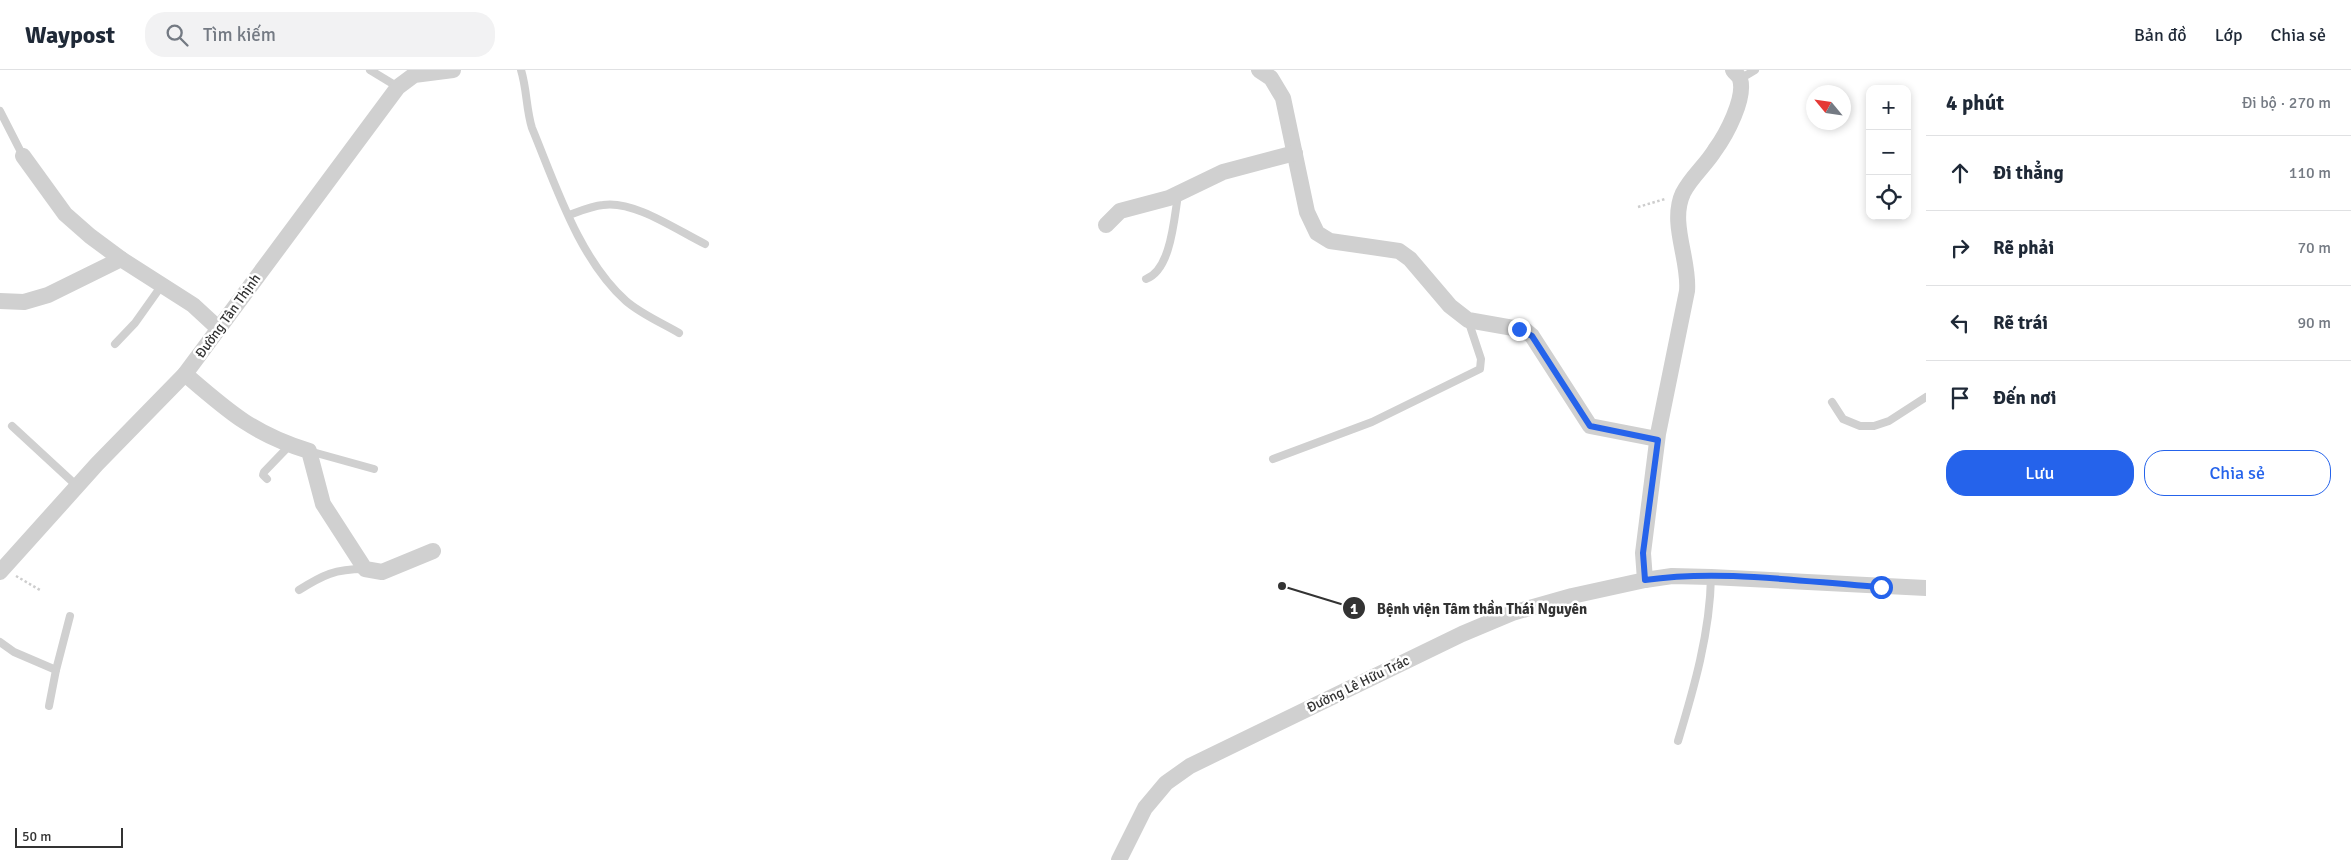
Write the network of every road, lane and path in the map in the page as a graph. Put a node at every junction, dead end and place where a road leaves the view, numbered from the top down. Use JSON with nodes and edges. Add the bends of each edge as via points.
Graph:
{"nodes":[{"id":1,"x":370,"y":70,"type":"edge"},
{"id":2,"x":453,"y":70,"type":"edge"},
{"id":3,"x":521,"y":70,"type":"edge"},
{"id":4,"x":1259,"y":70,"type":"edge"},
{"id":5,"x":1755,"y":70,"type":"edge"},
{"id":6,"x":413,"y":73,"type":"edge"},
{"id":7,"x":1736,"y":75,"type":"edge"},
{"id":8,"x":398,"y":87,"type":"junction"},
{"id":9,"x":0,"y":110,"type":"edge"},
{"id":10,"x":1294,"y":153,"type":"junction"},
{"id":11,"x":23,"y":156,"type":"joint"},
{"id":12,"x":1683,"y":193,"type":"junction"},
{"id":13,"x":1178,"y":195,"type":"junction"},
{"id":14,"x":1638,"y":207,"type":"dead end"},
{"id":15,"x":570,"y":215,"type":"junction"},
{"id":16,"x":1106,"y":225,"type":"dead end"},
{"id":17,"x":704,"y":244,"type":"dead end"},
{"id":18,"x":120,"y":259,"type":"junction"},
{"id":19,"x":1146,"y":280,"type":"dead end"},
{"id":20,"x":162,"y":284,"type":"junction"},
{"id":21,"x":0,"y":301,"type":"edge"},
{"id":22,"x":1468,"y":320,"type":"junction"},
{"id":23,"x":218,"y":329,"type":"junction"},
{"id":24,"x":678,"y":333,"type":"dead end"},
{"id":25,"x":115,"y":344,"type":"dead end"},
{"id":26,"x":185,"y":374,"type":"junction"},
{"id":27,"x":1926,"y":397,"type":"edge"},
{"id":28,"x":1832,"y":402,"type":"dead end"},
{"id":29,"x":12,"y":426,"type":"dead end"},
{"id":30,"x":1658,"y":440,"type":"junction"},
{"id":31,"x":290,"y":445,"type":"junction"},
{"id":32,"x":309,"y":451,"type":"junction"},
{"id":33,"x":1273,"y":459,"type":"dead end"},
{"id":34,"x":374,"y":469,"type":"dead end"},
{"id":35,"x":267,"y":479,"type":"dead end"},
{"id":36,"x":77,"y":486,"type":"junction"},
{"id":37,"x":432,"y":551,"type":"dead end"},
{"id":38,"x":365,"y":569,"type":"junction"},
{"id":39,"x":2,"y":570,"type":"edge"},
{"id":40,"x":1711,"y":577,"type":"junction"},
{"id":41,"x":1645,"y":580,"type":"junction"},
{"id":42,"x":1926,"y":588,"type":"edge"},
{"id":43,"x":40,"y":590,"type":"dead end"},
{"id":44,"x":299,"y":590,"type":"dead end"},
{"id":45,"x":70,"y":616,"type":"dead end"},
{"id":46,"x":0,"y":642,"type":"edge"},
{"id":47,"x":56,"y":670,"type":"junction"},
{"id":48,"x":50,"y":706,"type":"dead end"},
{"id":49,"x":1678,"y":741,"type":"dead end"},
{"id":50,"x":1119,"y":860,"type":"edge"}],
"edges":[{"from":1,"to":8,"type":"lane"},
{"from":2,"to":6,"type":"street","name":"Đường Tân Thịnh"},
{"from":3,"to":15,"type":"lane","via":[[527,112]]},
{"from":4,"to":10,"type":"street","via":[[1271,78],[1283,98]]},
{"from":5,"to":7,"type":"lane"},
{"from":6,"to":8,"type":"street","name":"Đường Tân Thịnh"},
{"from":7,"to":12,"type":"street","via":[[1740,94],[1730,125]]},
{"from":8,"to":23,"type":"street","name":"Đường Tân Thịnh"},
{"from":9,"to":11,"type":"lane"},
{"from":10,"to":13,"type":"street","via":[[1223,172]]},
{"from":10,"to":22,"type":"street","via":[[1307,212],[1317,233],[1330,241],[1400,251],[1450,306]]},
{"from":11,"to":18,"type":"street","via":[[65,214]]},
{"from":12,"to":14,"type":"path"},
{"from":12,"to":30,"type":"street","via":[[1679,224],[1688,277],[1687,291]]},
{"from":13,"to":16,"type":"street","via":[[1120,211]]},
{"from":13,"to":19,"type":"lane","via":[[1162,265],[1153,277]]},
{"from":15,"to":17,"type":"lane","via":[[604,204],[623,205]]},
{"from":15,"to":24,"type":"lane","via":[[584,248],[606,281],[628,303]]},
{"from":18,"to":20,"type":"street"},
{"from":18,"to":21,"type":"street","via":[[48,295],[24,302]]},
{"from":20,"to":23,"type":"street"},
{"from":20,"to":25,"type":"lane","via":[[135,323]]},
{"from":22,"to":30,"type":"street","via":[[1526,331],[1532,336],[1590,426]]},
{"from":22,"to":33,"type":"lane","via":[[1481,359],[1480,369],[1372,422]]},
{"from":23,"to":26,"type":"street","name":"Đường Tân Thịnh"},
{"from":26,"to":31,"type":"street","via":[[248,425]]},
{"from":26,"to":36,"type":"street","name":"Đường Tân Thịnh"},
{"from":27,"to":28,"type":"lane","via":[[1889,422],[1874,426],[1860,426],[1843,419]]},
{"from":29,"to":36,"type":"lane"},
{"from":30,"to":41,"type":"street","via":[[1643,553]]},
{"from":31,"to":32,"type":"street"},
{"from":31,"to":35,"type":"lane","via":[[264,472]]},
{"from":32,"to":34,"type":"lane"},
{"from":32,"to":38,"type":"street","via":[[323,504]]},
{"from":36,"to":39,"type":"street","name":"Đường Tân Thịnh"},
{"from":37,"to":38,"type":"street","via":[[382,572]]},
{"from":38,"to":44,"type":"lane","via":[[334,571]]},
{"from":39,"to":43,"type":"path"},
{"from":40,"to":41,"type":"street","name":"Đường Lê Hữu Trác","via":[[1672,576]]},
{"from":40,"to":42,"type":"street","name":"Đường Lê Hữu Trác"},
{"from":40,"to":49,"type":"lane","via":[[1711,603],[1706,628]]},
{"from":41,"to":50,"type":"street","name":"Đường Lê Hữu Trác","via":[[1572,596],[1504,616],[1190,766],[1166,783],[1145,808]]},
{"from":45,"to":47,"type":"lane"},
{"from":46,"to":47,"type":"lane","via":[[14,652]]},
{"from":47,"to":48,"type":"lane"}]}
